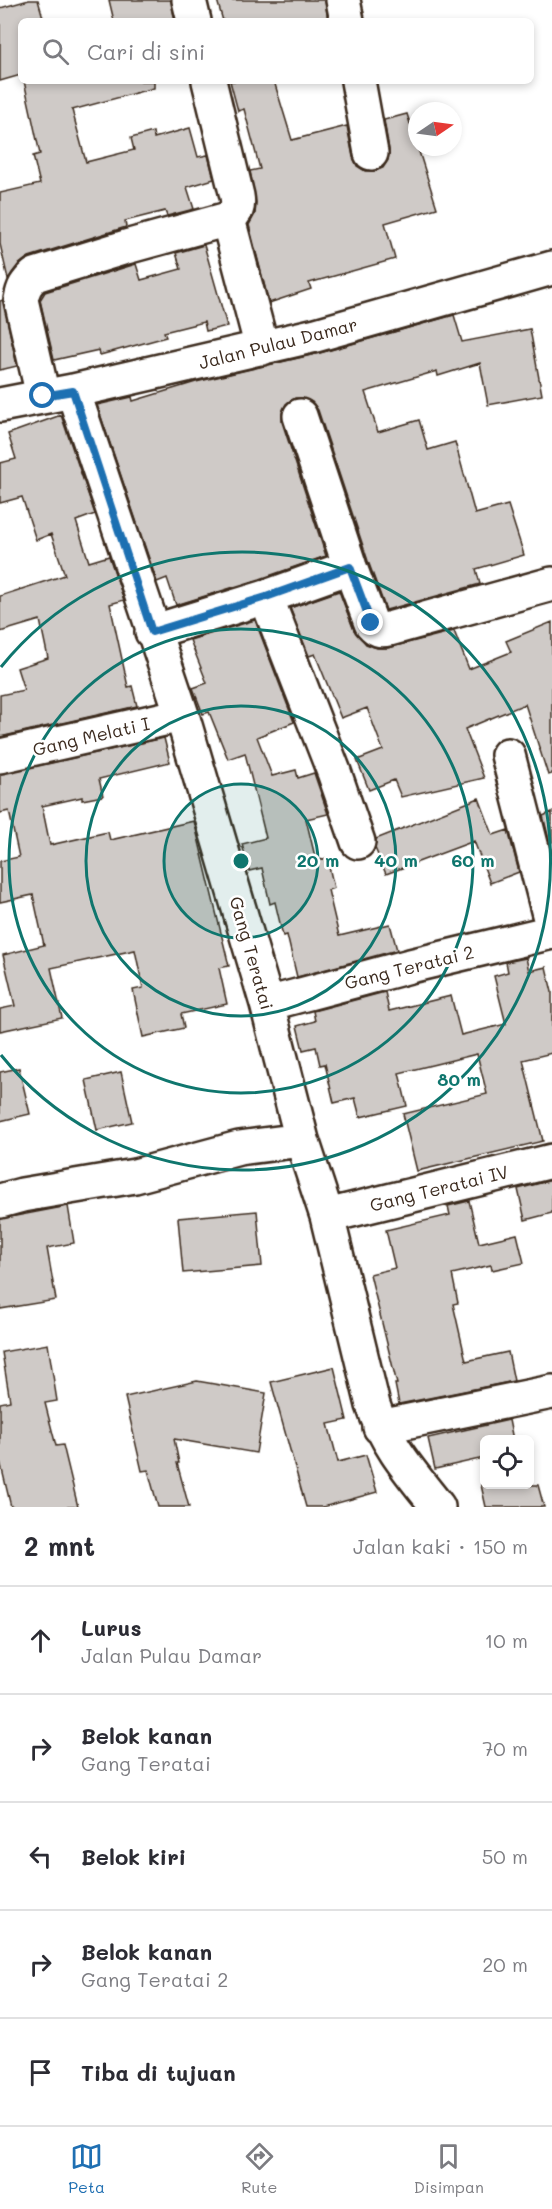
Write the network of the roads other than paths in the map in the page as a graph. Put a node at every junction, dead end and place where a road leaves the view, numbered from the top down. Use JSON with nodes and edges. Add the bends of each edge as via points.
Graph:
{"nodes":[{"id":1,"x":189,"y":0,"type":"edge"},
{"id":2,"x":343,"y":0,"type":"edge"},
{"id":3,"x":193,"y":18,"type":"edge"},
{"id":4,"x":346,"y":18,"type":"edge"},
{"id":5,"x":210,"y":84,"type":"edge"},
{"id":6,"x":359,"y":84,"type":"edge"},
{"id":7,"x":371,"y":153,"type":"dead end"},
{"id":8,"x":228,"y":219,"type":"junction"},
{"id":9,"x":552,"y":268,"type":"edge"},
{"id":10,"x":262,"y":348,"type":"junction"},
{"id":11,"x":58,"y":394,"type":"junction"},
{"id":12,"x":0,"y":405,"type":"edge"},
{"id":13,"x":300,"y":416,"type":"dead end"},
{"id":14,"x":350,"y":567,"type":"junction"},
{"id":15,"x":552,"y":584,"type":"edge"},
{"id":16,"x":266,"y":597,"type":"junction"},
{"id":17,"x":152,"y":632,"type":"junction"},
{"id":18,"x":182,"y":716,"type":"junction"},
{"id":19,"x":508,"y":755,"type":"dead end"},
{"id":20,"x":0,"y":756,"type":"edge"},
{"id":21,"x":358,"y":842,"type":"dead end"},
{"id":22,"x":552,"y":926,"type":"edge"},
{"id":23,"x":552,"y":932,"type":"edge"},
{"id":24,"x":267,"y":1004,"type":"junction"},
{"id":25,"x":302,"y":1140,"type":"junction"},
{"id":26,"x":552,"y":1161,"type":"edge"},
{"id":27,"x":0,"y":1202,"type":"edge"},
{"id":28,"x":327,"y":1216,"type":"junction"},
{"id":29,"x":552,"y":1392,"type":"edge"},
{"id":30,"x":380,"y":1427,"type":"junction"},
{"id":31,"x":438,"y":1507,"type":"edge"}],
"edges":[{"from":1,"to":3,"type":"street"},
{"from":2,"to":4,"type":"street"},
{"from":5,"to":8,"type":"street","via":[[237,196],[235,213]]},
{"from":6,"to":7,"type":"street"},
{"from":8,"to":10,"type":"street"},
{"from":8,"to":11,"type":"street","name":"Gang Teratai","via":[[35,275],[23,288],[21,300]]},
{"from":9,"to":10,"type":"street","name":"Jalan Pulau Damar"},
{"from":10,"to":11,"type":"street","name":"Jalan Pulau Damar"},
{"from":11,"to":12,"type":"street","name":"Jalan Pulau Damar"},
{"from":11,"to":17,"type":"street","name":"Gang Teratai"},
{"from":13,"to":14,"type":"street"},
{"from":14,"to":15,"type":"street","via":[[371,623],[381,631]]},
{"from":14,"to":16,"type":"street"},
{"from":16,"to":17,"type":"street"},
{"from":16,"to":21,"type":"street"},
{"from":17,"to":18,"type":"street","name":"Gang Teratai"},
{"from":18,"to":20,"type":"street","name":"Gang Melati I"},
{"from":18,"to":24,"type":"street","name":"Gang Teratai"},
{"from":19,"to":22,"type":"street"},
{"from":23,"to":24,"type":"street","name":"Gang Teratai 2"},
{"from":24,"to":25,"type":"street","name":"Gang Teratai"},
{"from":25,"to":27,"type":"street","via":[[238,1148],[135,1176]]},
{"from":25,"to":28,"type":"street","name":"Gang Teratai"},
{"from":26,"to":28,"type":"street","name":"Gang Teratai IV"},
{"from":28,"to":30,"type":"street","name":"Gang Teratai"},
{"from":29,"to":30,"type":"street"},
{"from":30,"to":31,"type":"street","name":"Gang Teratai"}]}
